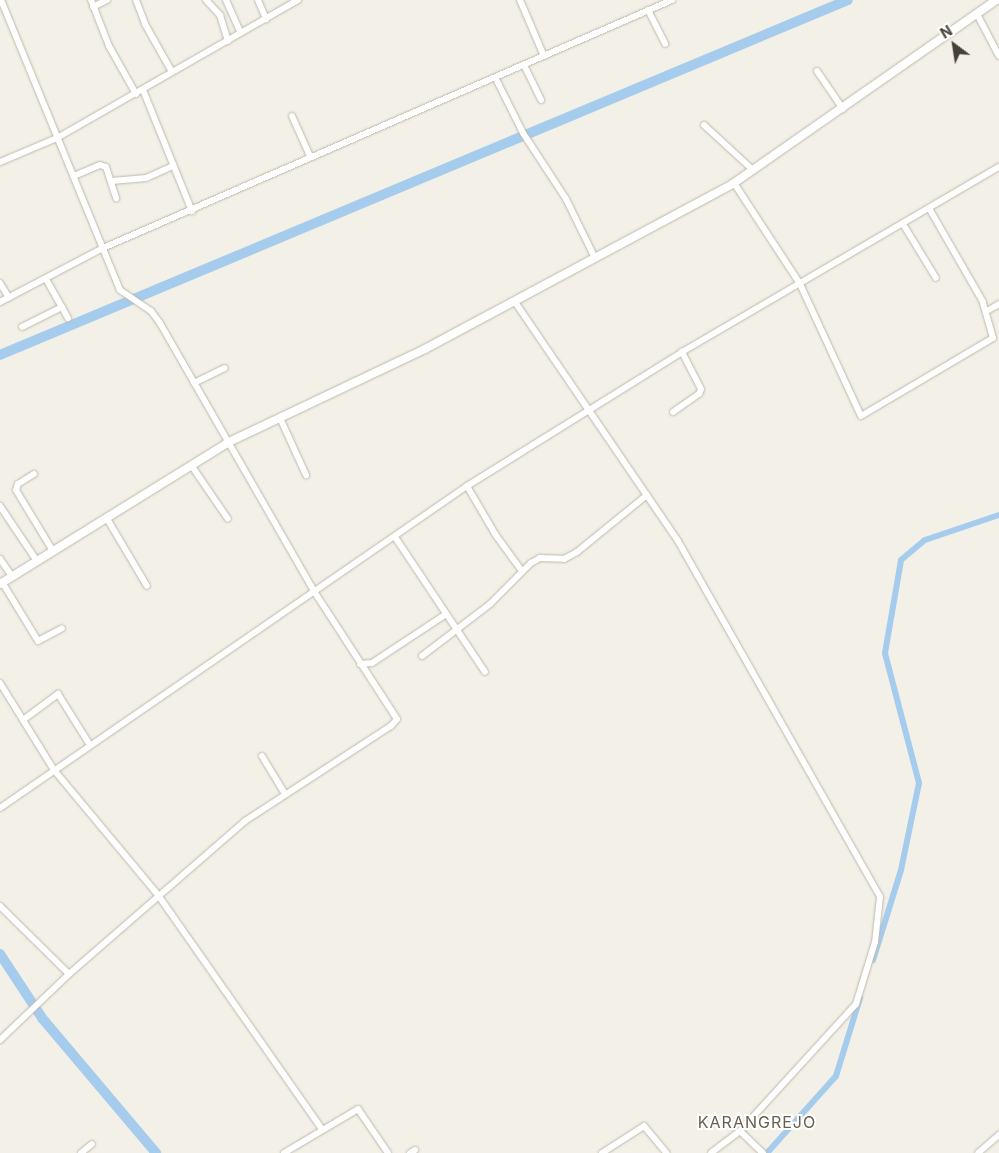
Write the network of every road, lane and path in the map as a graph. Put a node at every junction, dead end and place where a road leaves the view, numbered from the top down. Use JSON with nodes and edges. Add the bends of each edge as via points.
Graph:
{"nodes":[{"id":1,"x":1,"y":0,"type":"edge"},
{"id":2,"x":107,"y":0,"type":"edge"},
{"id":3,"x":136,"y":0,"type":"edge"},
{"id":4,"x":206,"y":0,"type":"edge"},
{"id":5,"x":226,"y":0,"type":"edge"},
{"id":6,"x":258,"y":0,"type":"edge"},
{"id":7,"x":298,"y":0,"type":"edge"},
{"id":8,"x":520,"y":0,"type":"edge"},
{"id":9,"x":672,"y":0,"type":"edge"},
{"id":10,"x":996,"y":0,"type":"edge"},
{"id":11,"x":92,"y":3,"type":"edge"},
{"id":12,"x":648,"y":10,"type":"junction"},
{"id":13,"x":3,"y":15,"type":"edge"},
{"id":14,"x":978,"y":16,"type":"junction"},
{"id":15,"x":266,"y":19,"type":"junction"},
{"id":16,"x":241,"y":34,"type":"junction"},
{"id":17,"x":228,"y":41,"type":"junction"},
{"id":18,"x":666,"y":44,"type":"dead end"},
{"id":19,"x":544,"y":56,"type":"junction"},
{"id":20,"x":999,"y":56,"type":"edge"},
{"id":21,"x":524,"y":66,"type":"junction"},
{"id":22,"x":817,"y":71,"type":"dead end"},
{"id":23,"x":172,"y":72,"type":"junction"},
{"id":24,"x":496,"y":79,"type":"junction"},
{"id":25,"x":143,"y":90,"type":"junction"},
{"id":26,"x":136,"y":94,"type":"junction"},
{"id":27,"x":542,"y":100,"type":"dead end"},
{"id":28,"x":842,"y":109,"type":"junction"},
{"id":29,"x":292,"y":116,"type":"dead end"},
{"id":30,"x":704,"y":125,"type":"dead end"},
{"id":31,"x":57,"y":138,"type":"junction"},
{"id":32,"x":310,"y":156,"type":"junction"},
{"id":33,"x":0,"y":162,"type":"edge"},
{"id":34,"x":173,"y":166,"type":"junction"},
{"id":35,"x":999,"y":167,"type":"edge"},
{"id":36,"x":753,"y":170,"type":"junction"},
{"id":37,"x":74,"y":176,"type":"junction"},
{"id":38,"x":112,"y":181,"type":"junction"},
{"id":39,"x":734,"y":183,"type":"junction"},
{"id":40,"x":116,"y":198,"type":"dead end"},
{"id":41,"x":929,"y":208,"type":"junction"},
{"id":42,"x":192,"y":211,"type":"junction"},
{"id":43,"x":903,"y":224,"type":"junction"},
{"id":44,"x":103,"y":248,"type":"junction"},
{"id":45,"x":595,"y":258,"type":"junction"},
{"id":46,"x":936,"y":278,"type":"dead end"},
{"id":47,"x":46,"y":279,"type":"junction"},
{"id":48,"x":0,"y":282,"type":"edge"},
{"id":49,"x":800,"y":284,"type":"junction"},
{"id":50,"x":9,"y":298,"type":"junction"},
{"id":51,"x":0,"y":302,"type":"edge"},
{"id":52,"x":515,"y":302,"type":"junction"},
{"id":53,"x":999,"y":304,"type":"edge"},
{"id":54,"x":62,"y":307,"type":"junction"},
{"id":55,"x":987,"y":311,"type":"junction"},
{"id":56,"x":68,"y":318,"type":"dead end"},
{"id":57,"x":22,"y":327,"type":"dead end"},
{"id":58,"x":682,"y":352,"type":"junction"},
{"id":59,"x":225,"y":368,"type":"dead end"},
{"id":60,"x":194,"y":384,"type":"junction"},
{"id":61,"x":589,"y":410,"type":"junction"},
{"id":62,"x":673,"y":412,"type":"dead end"},
{"id":63,"x":280,"y":418,"type":"junction"},
{"id":64,"x":227,"y":443,"type":"junction"},
{"id":65,"x":191,"y":465,"type":"junction"},
{"id":66,"x":34,"y":474,"type":"dead end"},
{"id":67,"x":306,"y":474,"type":"dead end"},
{"id":68,"x":467,"y":486,"type":"junction"},
{"id":69,"x":647,"y":495,"type":"junction"},
{"id":70,"x":0,"y":506,"type":"edge"},
{"id":71,"x":106,"y":518,"type":"junction"},
{"id":72,"x":228,"y":520,"type":"dead end"},
{"id":73,"x":395,"y":538,"type":"junction"},
{"id":74,"x":53,"y":551,"type":"junction"},
{"id":75,"x":0,"y":559,"type":"edge"},
{"id":76,"x":37,"y":561,"type":"junction"},
{"id":77,"x":522,"y":571,"type":"junction"},
{"id":78,"x":12,"y":576,"type":"junction"},
{"id":79,"x":1,"y":583,"type":"edge"},
{"id":80,"x":147,"y":586,"type":"dead end"},
{"id":81,"x":314,"y":591,"type":"junction"},
{"id":82,"x":446,"y":614,"type":"junction"},
{"id":83,"x":62,"y":628,"type":"dead end"},
{"id":84,"x":456,"y":629,"type":"junction"},
{"id":85,"x":422,"y":656,"type":"dead end"},
{"id":86,"x":360,"y":664,"type":"junction"},
{"id":87,"x":485,"y":672,"type":"dead end"},
{"id":88,"x":0,"y":683,"type":"edge"},
{"id":89,"x":23,"y":720,"type":"junction"},
{"id":90,"x":90,"y":745,"type":"junction"},
{"id":91,"x":262,"y":756,"type":"dead end"},
{"id":92,"x":54,"y":770,"type":"junction"},
{"id":93,"x":285,"y":794,"type":"junction"},
{"id":94,"x":0,"y":808,"type":"edge"},
{"id":95,"x":158,"y":895,"type":"junction"},
{"id":96,"x":0,"y":906,"type":"edge"},
{"id":97,"x":69,"y":974,"type":"junction"},
{"id":98,"x":0,"y":1040,"type":"edge"},
{"id":99,"x":322,"y":1128,"type":"junction"},
{"id":100,"x":740,"y":1131,"type":"junction"},
{"id":101,"x":999,"y":1135,"type":"edge"},
{"id":102,"x":92,"y":1144,"type":"dead end"},
{"id":103,"x":761,"y":1152,"type":"edge"},
{"id":104,"x":81,"y":1153,"type":"edge"},
{"id":105,"x":284,"y":1153,"type":"edge"},
{"id":106,"x":388,"y":1153,"type":"edge"},
{"id":107,"x":602,"y":1153,"type":"edge"},
{"id":108,"x":667,"y":1153,"type":"edge"},
{"id":109,"x":711,"y":1153,"type":"edge"},
{"id":110,"x":978,"y":1153,"type":"edge"}],
"edges":[{"from":1,"to":13,"type":"street"},
{"from":2,"to":11,"type":"street"},
{"from":3,"to":23,"type":"street","via":[[145,24]]},
{"from":4,"to":17,"type":"street","via":[[217,9]]},
{"from":5,"to":16,"type":"street"},
{"from":6,"to":15,"type":"street"},
{"from":7,"to":15,"type":"street"},
{"from":8,"to":19,"type":"street"},
{"from":9,"to":12,"type":"street"},
{"from":10,"to":14,"type":"street"},
{"from":11,"to":26,"type":"street","via":[[109,46]]},
{"from":12,"to":18,"type":"street"},
{"from":12,"to":19,"type":"street"},
{"from":13,"to":31,"type":"street"},
{"from":14,"to":20,"type":"street"},
{"from":14,"to":28,"type":"street"},
{"from":15,"to":16,"type":"street"},
{"from":16,"to":17,"type":"street"},
{"from":17,"to":23,"type":"street"},
{"from":19,"to":21,"type":"street"},
{"from":21,"to":24,"type":"street"},
{"from":21,"to":27,"type":"street"},
{"from":22,"to":28,"type":"street"},
{"from":23,"to":25,"type":"street"},
{"from":24,"to":32,"type":"street"},
{"from":24,"to":45,"type":"street","via":[[523,133],[566,199]]},
{"from":25,"to":26,"type":"street"},
{"from":25,"to":34,"type":"street"},
{"from":26,"to":31,"type":"street"},
{"from":28,"to":36,"type":"street"},
{"from":29,"to":32,"type":"street"},
{"from":30,"to":36,"type":"street"},
{"from":31,"to":33,"type":"street"},
{"from":31,"to":37,"type":"street"},
{"from":32,"to":42,"type":"street"},
{"from":34,"to":38,"type":"street","via":[[146,178]]},
{"from":34,"to":42,"type":"street"},
{"from":35,"to":41,"type":"street"},
{"from":36,"to":39,"type":"street"},
{"from":37,"to":38,"type":"street","via":[[104,166],[109,170]]},
{"from":37,"to":44,"type":"street"},
{"from":38,"to":40,"type":"street"},
{"from":39,"to":45,"type":"street"},
{"from":39,"to":49,"type":"street"},
{"from":41,"to":43,"type":"street"},
{"from":41,"to":55,"type":"street"},
{"from":42,"to":44,"type":"street"},
{"from":43,"to":46,"type":"street"},
{"from":43,"to":49,"type":"street"},
{"from":44,"to":47,"type":"street"},
{"from":44,"to":60,"type":"street","via":[[120,290],[150,311]]},
{"from":45,"to":52,"type":"street"},
{"from":47,"to":50,"type":"street"},
{"from":47,"to":54,"type":"street"},
{"from":48,"to":50,"type":"street"},
{"from":49,"to":55,"type":"street","via":[[862,416],[990,342],[993,335]]},
{"from":49,"to":58,"type":"street"},
{"from":50,"to":51,"type":"street"},
{"from":52,"to":61,"type":"street"},
{"from":52,"to":63,"type":"street","via":[[349,388]]},
{"from":53,"to":55,"type":"street"},
{"from":54,"to":56,"type":"street"},
{"from":54,"to":57,"type":"street"},
{"from":58,"to":61,"type":"street"},
{"from":58,"to":62,"type":"street","via":[[701,389],[699,394]]},
{"from":59,"to":60,"type":"street"},
{"from":60,"to":64,"type":"street"},
{"from":61,"to":68,"type":"street"},
{"from":61,"to":69,"type":"street"},
{"from":63,"to":64,"type":"street"},
{"from":63,"to":67,"type":"street"},
{"from":64,"to":65,"type":"street"},
{"from":64,"to":81,"type":"street"},
{"from":65,"to":71,"type":"street"},
{"from":65,"to":72,"type":"street"},
{"from":66,"to":74,"type":"street","via":[[18,484],[17,494]]},
{"from":68,"to":73,"type":"street"},
{"from":68,"to":77,"type":"street","via":[[495,534]]},
{"from":69,"to":77,"type":"street","via":[[576,552],[564,559],[540,558]]},
{"from":69,"to":100,"type":"street","via":[[713,601],[880,897],[875,942],[856,1004]]},
{"from":70,"to":76,"type":"street"},
{"from":71,"to":74,"type":"street"},
{"from":71,"to":80,"type":"street"},
{"from":73,"to":81,"type":"street"},
{"from":73,"to":82,"type":"street"},
{"from":74,"to":76,"type":"street"},
{"from":75,"to":78,"type":"street"},
{"from":76,"to":78,"type":"street"},
{"from":77,"to":84,"type":"street","via":[[490,604]]},
{"from":78,"to":79,"type":"street"},
{"from":79,"to":83,"type":"street","via":[[38,641]]},
{"from":81,"to":86,"type":"street"},
{"from":81,"to":90,"type":"street"},
{"from":82,"to":84,"type":"street"},
{"from":82,"to":86,"type":"street","via":[[372,663]]},
{"from":84,"to":85,"type":"street"},
{"from":84,"to":87,"type":"street"},
{"from":86,"to":93,"type":"street","via":[[396,721]]},
{"from":88,"to":89,"type":"street"},
{"from":89,"to":90,"type":"street","via":[[58,694]]},
{"from":89,"to":92,"type":"street"},
{"from":90,"to":92,"type":"street"},
{"from":91,"to":93,"type":"street"},
{"from":92,"to":94,"type":"street"},
{"from":92,"to":95,"type":"street"},
{"from":93,"to":95,"type":"street","via":[[244,821]]},
{"from":95,"to":97,"type":"street"},
{"from":95,"to":99,"type":"street"},
{"from":96,"to":97,"type":"street"},
{"from":97,"to":98,"type":"street"},
{"from":99,"to":105,"type":"street"},
{"from":99,"to":106,"type":"street","via":[[360,1109]]},
{"from":100,"to":103,"type":"street"},
{"from":100,"to":109,"type":"street"},
{"from":101,"to":110,"type":"street"},
{"from":102,"to":104,"type":"street"},
{"from":107,"to":108,"type":"street","via":[[644,1126]]}]}
